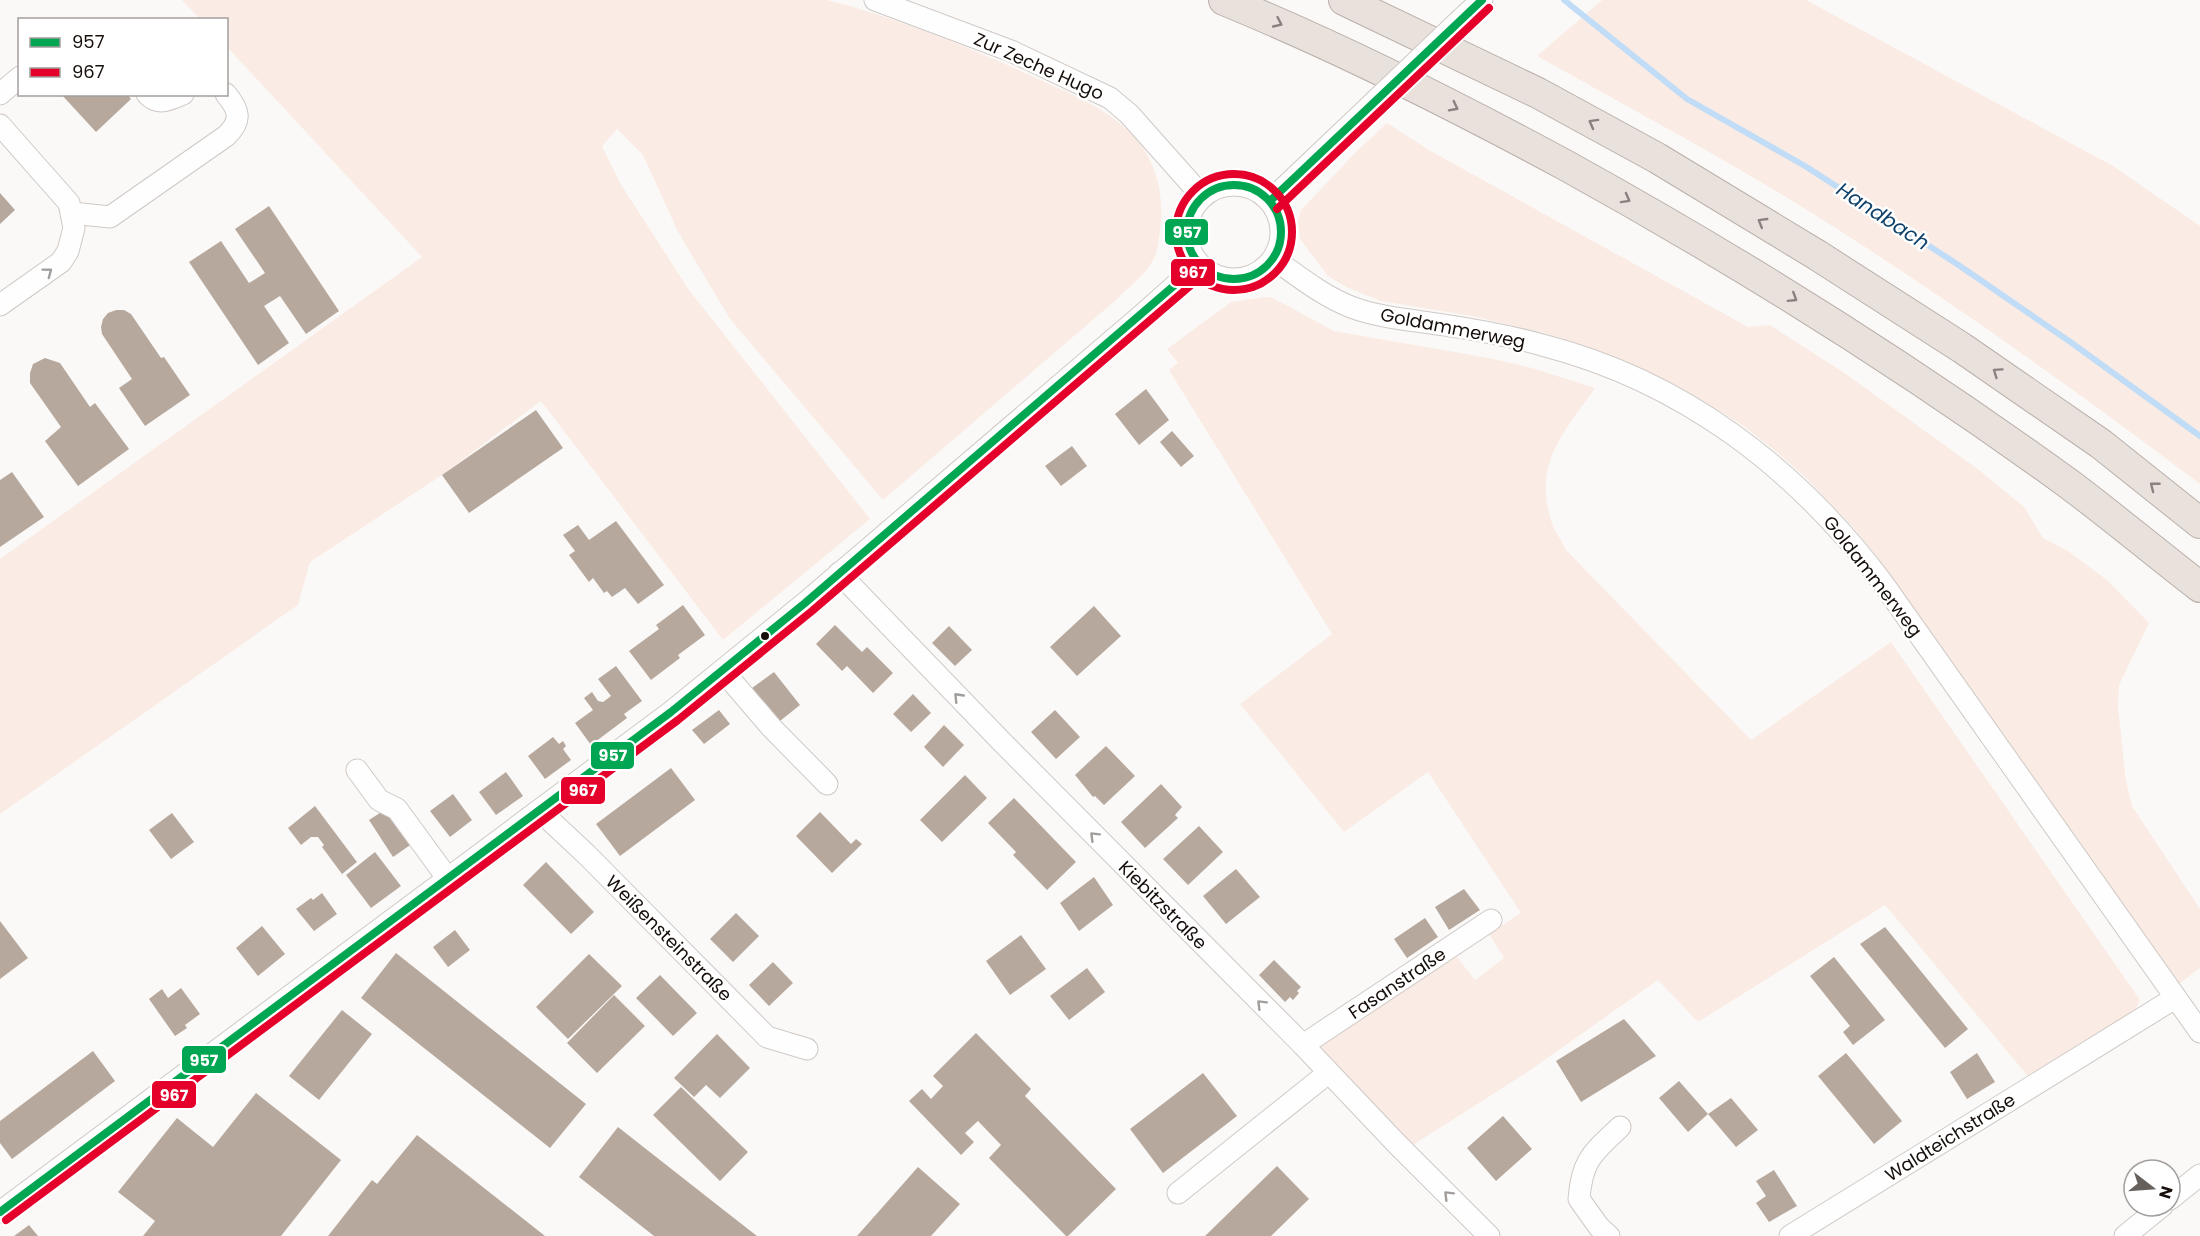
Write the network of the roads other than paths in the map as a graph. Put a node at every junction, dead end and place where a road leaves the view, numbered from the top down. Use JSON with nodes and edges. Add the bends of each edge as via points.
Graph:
{"nodes":[{"id":1,"x":875,"y":0,"type":"edge"},
{"id":2,"x":1224,"y":0,"type":"edge"},
{"id":3,"x":1344,"y":0,"type":"edge"},
{"id":4,"x":1482,"y":0,"type":"edge"},
{"id":5,"x":18,"y":79,"type":"edge"},
{"id":6,"x":0,"y":94,"type":"edge"},
{"id":7,"x":149,"y":96,"type":"edge"},
{"id":8,"x":179,"y":96,"type":"edge"},
{"id":9,"x":228,"y":96,"type":"edge"},
{"id":10,"x":0,"y":125,"type":"edge"},
{"id":11,"x":1202,"y":196,"type":"junction"},
{"id":12,"x":1270,"y":201,"type":"junction"},
{"id":13,"x":72,"y":213,"type":"junction"},
{"id":14,"x":1274,"y":259,"type":"junction"},
{"id":15,"x":1198,"y":264,"type":"junction"},
{"id":16,"x":0,"y":305,"type":"edge"},
{"id":17,"x":2200,"y":523,"type":"edge"},
{"id":18,"x":838,"y":573,"type":"junction"},
{"id":19,"x":2200,"y":587,"type":"edge"},
{"id":20,"x":723,"y":671,"type":"junction"},
{"id":21,"x":357,"y":770,"type":"dead end"},
{"id":22,"x":827,"y":784,"type":"dead end"},
{"id":23,"x":540,"y":811,"type":"junction"},
{"id":24,"x":448,"y":879,"type":"junction"},
{"id":25,"x":1491,"y":920,"type":"dead end"},
{"id":26,"x":2175,"y":998,"type":"junction"},
{"id":27,"x":2200,"y":1032,"type":"edge"},
{"id":28,"x":1303,"y":1045,"type":"junction"},
{"id":29,"x":807,"y":1049,"type":"dead end"},
{"id":30,"x":1328,"y":1074,"type":"junction"},
{"id":31,"x":1620,"y":1127,"type":"dead end"},
{"id":32,"x":2200,"y":1174,"type":"edge"},
{"id":33,"x":2182,"y":1189,"type":"edge"},
{"id":34,"x":1178,"y":1193,"type":"dead end"},
{"id":35,"x":0,"y":1212,"type":"edge"},
{"id":36,"x":2147,"y":1218,"type":"edge"},
{"id":37,"x":1490,"y":1236,"type":"edge"},
{"id":38,"x":1609,"y":1236,"type":"edge"},
{"id":39,"x":1790,"y":1236,"type":"edge"},
{"id":40,"x":2125,"y":1236,"type":"edge"}],
"edges":[{"from":1,"to":11,"type":"street","name":"Zur Zeche Hugo","via":[[1011,51],[1110,98]]},
{"from":2,"to":19,"type":"highway","one_way":true,"via":[[1512,137],[1791,297],[1936,391],[2070,485]]},
{"from":17,"to":3,"type":"highway","one_way":true,"via":[[2101,444],[1817,255],[1657,158],[1539,93]]},
{"from":4,"to":12,"type":"street","bridge":true},
{"from":5,"to":6,"type":"street"},
{"from":7,"to":8,"type":"street","via":[[166,102]]},
{"from":9,"to":13,"type":"street","via":[[238,114],[235,127],[226,136],[110,217]]},
{"from":10,"to":13,"type":"street","via":[[61,193]]},
{"from":11,"to":12,"type":"street","via":[[1230,184],[1259,191]]},
{"from":11,"to":15,"type":"street","via":[[1187,222],[1186,237]]},
{"from":12,"to":14,"type":"street","via":[[1281,230]]},
{"from":16,"to":13,"type":"street","one_way":true,"via":[[65,256],[73,239]]},
{"from":14,"to":15,"type":"street","via":[[1264,270],[1237,280],[1223,279]]},
{"from":14,"to":26,"type":"street","name":"Goldammerweg","via":[[1350,307],[1542,344],[1618,370],[1712,420],[1770,461],[1805,492],[1866,560]]},
{"from":15,"to":18,"type":"street"},
{"from":18,"to":20,"type":"street"},
{"from":28,"to":18,"type":"street","name":"Kiebitzstraße","one_way":true},
{"from":20,"to":22,"type":"street"},
{"from":20,"to":23,"type":"street"},
{"from":21,"to":24,"type":"street","via":[[379,800],[397,809]]},
{"from":23,"to":24,"type":"street"},
{"from":23,"to":29,"type":"street","name":"Weißensteinstraße","via":[[767,1037]]},
{"from":24,"to":35,"type":"street"},
{"from":25,"to":28,"type":"street","name":"Fasanstraße"},
{"from":26,"to":27,"type":"street","name":"Goldammerweg"},
{"from":26,"to":39,"type":"street","name":"Waldteichstraße"},
{"from":28,"to":30,"type":"street","name":"Kiebitzstraße"},
{"from":30,"to":34,"type":"street"},
{"from":37,"to":30,"type":"street","name":"Kiebitzstraße","one_way":true},
{"from":31,"to":38,"type":"street","via":[[1593,1153],[1581,1176],[1579,1199]]},
{"from":32,"to":33,"type":"street"},
{"from":36,"to":40,"type":"street"}]}
